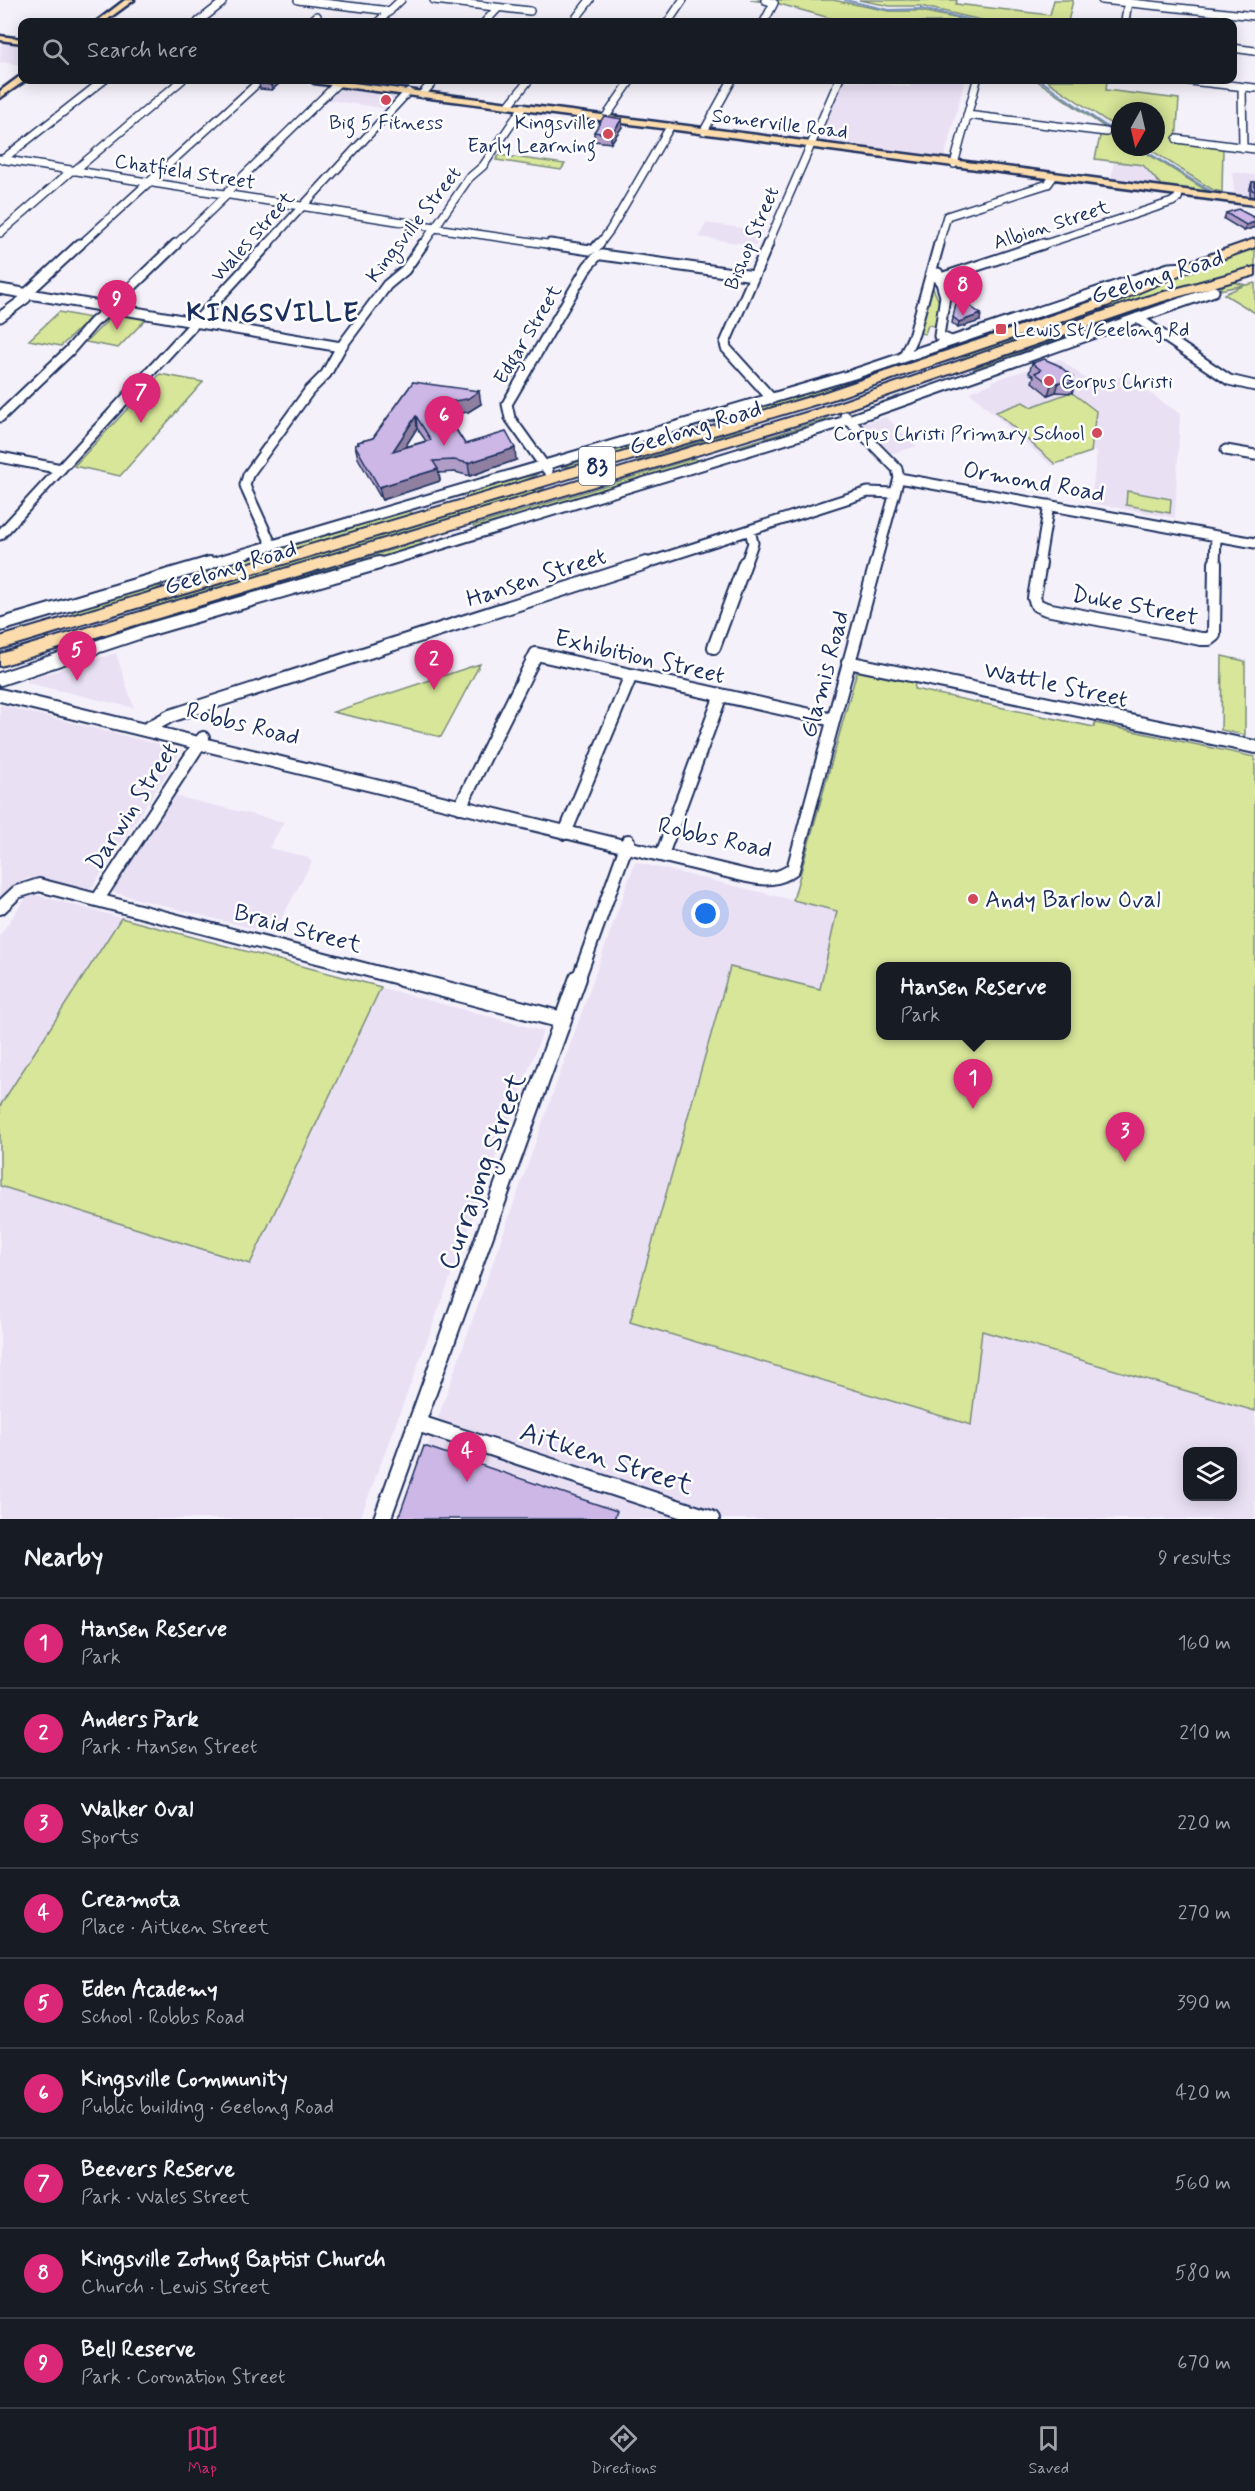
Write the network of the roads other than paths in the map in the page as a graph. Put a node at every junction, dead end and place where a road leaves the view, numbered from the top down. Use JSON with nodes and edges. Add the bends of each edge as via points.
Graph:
{"nodes":[{"id":1,"x":130,"y":0,"type":"edge"},
{"id":2,"x":298,"y":0,"type":"edge"},
{"id":3,"x":401,"y":0,"type":"edge"},
{"id":4,"x":434,"y":0,"type":"edge"},
{"id":5,"x":590,"y":0,"type":"edge"},
{"id":6,"x":683,"y":0,"type":"edge"},
{"id":7,"x":765,"y":0,"type":"edge"},
{"id":8,"x":1102,"y":0,"type":"edge"},
{"id":9,"x":1128,"y":1,"type":"edge"},
{"id":10,"x":222,"y":3,"type":"dead end"},
{"id":11,"x":498,"y":8,"type":"junction"},
{"id":12,"x":390,"y":11,"type":"junction"},
{"id":13,"x":530,"y":11,"type":"dead end"},
{"id":14,"x":317,"y":16,"type":"dead end"},
{"id":15,"x":1255,"y":16,"type":"edge"},
{"id":16,"x":105,"y":18,"type":"edge"},
{"id":17,"x":203,"y":18,"type":"edge"},
{"id":18,"x":315,"y":18,"type":"edge"},
{"id":19,"x":382,"y":18,"type":"edge"},
{"id":20,"x":489,"y":18,"type":"edge"},
{"id":21,"x":576,"y":18,"type":"edge"},
{"id":22,"x":671,"y":18,"type":"edge"},
{"id":23,"x":766,"y":18,"type":"edge"},
{"id":24,"x":1126,"y":18,"type":"edge"},
{"id":25,"x":0,"y":38,"type":"edge"},
{"id":26,"x":18,"y":40,"type":"edge"},
{"id":27,"x":1237,"y":49,"type":"edge"},
{"id":28,"x":1255,"y":51,"type":"edge"},
{"id":29,"x":18,"y":82,"type":"edge"},
{"id":30,"x":99,"y":84,"type":"edge"},
{"id":31,"x":177,"y":84,"type":"edge"},
{"id":32,"x":257,"y":84,"type":"edge"},
{"id":33,"x":337,"y":84,"type":"edge"},
{"id":34,"x":346,"y":84,"type":"edge"},
{"id":35,"x":431,"y":84,"type":"edge"},
{"id":36,"x":526,"y":84,"type":"edge"},
{"id":37,"x":628,"y":84,"type":"edge"},
{"id":38,"x":730,"y":84,"type":"edge"},
{"id":39,"x":837,"y":84,"type":"edge"},
{"id":40,"x":976,"y":84,"type":"edge"},
{"id":41,"x":1216,"y":84,"type":"edge"},
{"id":42,"x":1242,"y":87,"type":"junction"},
{"id":43,"x":1255,"y":88,"type":"edge"},
{"id":44,"x":3,"y":91,"type":"edge"},
{"id":45,"x":408,"y":92,"type":"junction"},
{"id":46,"x":422,"y":94,"type":"junction"},
{"id":47,"x":509,"y":105,"type":"junction"},
{"id":48,"x":523,"y":107,"type":"junction"},
{"id":49,"x":967,"y":115,"type":"junction"},
{"id":50,"x":605,"y":118,"type":"junction"},
{"id":51,"x":670,"y":127,"type":"junction"},
{"id":52,"x":704,"y":131,"type":"junction"},
{"id":53,"x":1106,"y":132,"type":"dead end"},
{"id":54,"x":1177,"y":139,"type":"dead end"},
{"id":55,"x":811,"y":145,"type":"junction"},
{"id":56,"x":1242,"y":148,"type":"junction"},
{"id":57,"x":1255,"y":149,"type":"edge"},
{"id":58,"x":1,"y":160,"type":"edge"},
{"id":59,"x":954,"y":164,"type":"junction"},
{"id":60,"x":73,"y":171,"type":"junction"},
{"id":61,"x":1053,"y":177,"type":"junction"},
{"id":62,"x":148,"y":183,"type":"junction"},
{"id":63,"x":1179,"y":194,"type":"junction"},
{"id":64,"x":226,"y":195,"type":"junction"},
{"id":65,"x":1255,"y":204,"type":"edge"},
{"id":66,"x":303,"y":206,"type":"junction"},
{"id":67,"x":435,"y":227,"type":"junction"},
{"id":68,"x":0,"y":233,"type":"edge"},
{"id":69,"x":1255,"y":243,"type":"edge"},
{"id":70,"x":597,"y":251,"type":"junction"},
{"id":71,"x":932,"y":264,"type":"junction"},
{"id":72,"x":1186,"y":267,"type":"junction"},
{"id":73,"x":1255,"y":271,"type":"edge"},
{"id":74,"x":754,"y":276,"type":"junction"},
{"id":75,"x":930,"y":276,"type":"junction"},
{"id":76,"x":941,"y":278,"type":"junction"},
{"id":77,"x":0,"y":289,"type":"edge"},
{"id":78,"x":1214,"y":291,"type":"dead end"},
{"id":79,"x":27,"y":293,"type":"junction"},
{"id":80,"x":1065,"y":303,"type":"junction"},
{"id":81,"x":112,"y":308,"type":"junction"},
{"id":82,"x":1087,"y":316,"type":"junction"},
{"id":83,"x":0,"y":317,"type":"edge"},
{"id":84,"x":1137,"y":318,"type":"junction"},
{"id":85,"x":196,"y":323,"type":"junction"},
{"id":86,"x":951,"y":341,"type":"junction"},
{"id":87,"x":341,"y":348,"type":"junction"},
{"id":88,"x":903,"y":358,"type":"junction"},
{"id":89,"x":1255,"y":386,"type":"edge"},
{"id":90,"x":825,"y":398,"type":"junction"},
{"id":91,"x":772,"y":399,"type":"junction"},
{"id":92,"x":837,"y":408,"type":"junction"},
{"id":93,"x":0,"y":417,"type":"edge"},
{"id":94,"x":849,"y":420,"type":"junction"},
{"id":95,"x":1226,"y":450,"type":"dead end"},
{"id":96,"x":1255,"y":455,"type":"edge"},
{"id":97,"x":0,"y":457,"type":"edge"},
{"id":98,"x":545,"y":466,"type":"junction"},
{"id":99,"x":61,"y":469,"type":"junction"},
{"id":100,"x":900,"y":478,"type":"junction"},
{"id":101,"x":554,"y":479,"type":"junction"},
{"id":102,"x":564,"y":492,"type":"junction"},
{"id":103,"x":895,"y":494,"type":"junction"},
{"id":104,"x":1049,"y":505,"type":"junction"},
{"id":105,"x":750,"y":530,"type":"junction"},
{"id":106,"x":0,"y":536,"type":"edge"},
{"id":107,"x":1216,"y":536,"type":"junction"},
{"id":108,"x":1255,"y":543,"type":"edge"},
{"id":109,"x":272,"y":546,"type":"junction"},
{"id":110,"x":204,"y":566,"type":"junction"},
{"id":111,"x":153,"y":597,"type":"junction"},
{"id":112,"x":117,"y":608,"type":"junction"},
{"id":113,"x":146,"y":617,"type":"junction"},
{"id":114,"x":0,"y":626,"type":"edge"},
{"id":115,"x":130,"y":638,"type":"junction"},
{"id":116,"x":0,"y":643,"type":"edge"},
{"id":117,"x":714,"y":647,"type":"dead end"},
{"id":118,"x":0,"y":660,"type":"edge"},
{"id":119,"x":848,"y":662,"type":"junction"},
{"id":120,"x":631,"y":675,"type":"junction"},
{"id":121,"x":2,"y":678,"type":"edge"},
{"id":122,"x":0,"y":695,"type":"edge"},
{"id":123,"x":721,"y":695,"type":"junction"},
{"id":124,"x":832,"y":720,"type":"junction"},
{"id":125,"x":156,"y":729,"type":"junction"},
{"id":126,"x":201,"y":740,"type":"junction"},
{"id":127,"x":1255,"y":747,"type":"edge"},
{"id":128,"x":462,"y":803,"type":"junction"},
{"id":129,"x":566,"y":829,"type":"junction"},
{"id":130,"x":627,"y":843,"type":"junction"},
{"id":131,"x":664,"y":849,"type":"junction"},
{"id":132,"x":782,"y":876,"type":"junction"},
{"id":133,"x":98,"y":900,"type":"junction"},
{"id":134,"x":0,"y":908,"type":"edge"},
{"id":135,"x":562,"y":1020,"type":"junction"},
{"id":136,"x":417,"y":1423,"type":"junction"},
{"id":137,"x":382,"y":1519,"type":"edge"},
{"id":138,"x":711,"y":1519,"type":"edge"}],
"edges":[{"from":1,"to":16,"type":"main road"},
{"from":2,"to":12,"type":"street"},
{"from":3,"to":12,"type":"street"},
{"from":4,"to":11,"type":"street"},
{"from":5,"to":21,"type":"street"},
{"from":6,"to":22,"type":"street"},
{"from":7,"to":23,"type":"street","via":[[774,3]]},
{"from":8,"to":9,"type":"street"},
{"from":9,"to":15,"type":"street"},
{"from":9,"to":24,"type":"street"},
{"from":10,"to":17,"type":"street"},
{"from":11,"to":13,"type":"street"},
{"from":11,"to":20,"type":"street"},
{"from":12,"to":19,"type":"street"},
{"from":14,"to":18,"type":"street"},
{"from":25,"to":26,"type":"main road"},
{"from":27,"to":28,"type":"street"},
{"from":29,"to":44,"type":"main road"},
{"from":30,"to":58,"type":"street"},
{"from":31,"to":60,"type":"street"},
{"from":32,"to":62,"type":"street"},
{"from":33,"to":64,"type":"street"},
{"from":34,"to":45,"type":"main road","name":"Somerville Road"},
{"from":35,"to":46,"type":"street"},
{"from":36,"to":47,"type":"street"},
{"from":37,"to":50,"type":"street"},
{"from":38,"to":52,"type":"street"},
{"from":39,"to":55,"type":"street","name":"Bishop Street"},
{"from":40,"to":49,"type":"street"},
{"from":41,"to":42,"type":"street"},
{"from":42,"to":43,"type":"street"},
{"from":42,"to":56,"type":"street"},
{"from":45,"to":46,"type":"main road","name":"Somerville Road"},
{"from":45,"to":66,"type":"street","name":"Wales Street"},
{"from":46,"to":47,"type":"main road","name":"Somerville Road"},
{"from":47,"to":48,"type":"main road","name":"Somerville Road"},
{"from":48,"to":50,"type":"main road","name":"Somerville Road"},
{"from":48,"to":67,"type":"street","name":"Kingsville Street"},
{"from":49,"to":53,"type":"street"},
{"from":49,"to":59,"type":"street"},
{"from":50,"to":51,"type":"main road","name":"Somerville Road"},
{"from":51,"to":52,"type":"main road","name":"Somerville Road"},
{"from":51,"to":70,"type":"street","name":"Edgar Street"},
{"from":52,"to":55,"type":"main road","name":"Somerville Road"},
{"from":54,"to":56,"type":"street"},
{"from":55,"to":59,"type":"main road","name":"Somerville Road"},
{"from":55,"to":74,"type":"street","name":"Bishop Street"},
{"from":56,"to":57,"type":"street"},
{"from":58,"to":60,"type":"street","name":"Chatfield Street"},
{"from":59,"to":61,"type":"main road","name":"Somerville Road"},
{"from":60,"to":62,"type":"street","name":"Chatfield Street"},
{"from":60,"to":68,"type":"street"},
{"from":61,"to":63,"type":"main road","name":"Somerville Road"},
{"from":61,"to":71,"type":"street","via":[[1048,184],[949,214]]},
{"from":62,"to":64,"type":"street","name":"Chatfield Street"},
{"from":62,"to":79,"type":"street"},
{"from":63,"to":65,"type":"main road","name":"Somerville Road"},
{"from":63,"to":76,"type":"street","name":"Albion Street","via":[[1172,202]]},
{"from":64,"to":66,"type":"street","name":"Chatfield Street"},
{"from":64,"to":81,"type":"street"},
{"from":66,"to":67,"type":"street","name":"Chatfield Street"},
{"from":66,"to":85,"type":"street","name":"Wales Street"},
{"from":67,"to":70,"type":"street","name":"Chatfield Street"},
{"from":67,"to":87,"type":"street","name":"Kingsville Street"},
{"from":69,"to":72,"type":"highway","name":"Geelong Road","number":"83"},
{"from":70,"to":74,"type":"street","name":"Chatfield Street"},
{"from":70,"to":98,"type":"street","name":"Edgar Street","via":[[507,404],[510,418]]},
{"from":71,"to":75,"type":"street"},
{"from":71,"to":76,"type":"street"},
{"from":72,"to":80,"type":"street","name":"Geelong Road","via":[[1169,268]]},
{"from":72,"to":82,"type":"highway","name":"Geelong Road","number":"83"},
{"from":73,"to":82,"type":"highway","name":"Geelong Road","number":"83"},
{"from":74,"to":91,"type":"street","name":"Bishop Street","via":[[726,346]]},
{"from":75,"to":76,"type":"street","name":"Albion Street"},
{"from":75,"to":88,"type":"street"},
{"from":76,"to":86,"type":"street","via":[[946,305],[939,336]]},
{"from":77,"to":79,"type":"street"},
{"from":78,"to":84,"type":"street","name":"Geelong Road"},
{"from":79,"to":81,"type":"street"},
{"from":79,"to":83,"type":"street","via":[[26,298]]},
{"from":80,"to":82,"type":"street","via":[[1077,302]]},
{"from":80,"to":86,"type":"street","name":"Geelong Road"},
{"from":81,"to":85,"type":"street"},
{"from":81,"to":93,"type":"street"},
{"from":82,"to":90,"type":"highway","name":"Geelong Road","number":"83"},
{"from":82,"to":92,"type":"highway","name":"Geelong Road","number":"83"},
{"from":84,"to":89,"type":"street","via":[[1229,380]]},
{"from":84,"to":94,"type":"street","name":"Geelong Road"},
{"from":85,"to":87,"type":"street"},
{"from":85,"to":99,"type":"street","name":"Wales Street"},
{"from":86,"to":88,"type":"street","name":"Geelong Road"},
{"from":87,"to":109,"type":"street","name":"Kingsville Street","via":[[326,374],[309,391],[246,480],[247,491]]},
{"from":88,"to":91,"type":"street","name":"Geelong Road"},
{"from":90,"to":92,"type":"highway"},
{"from":90,"to":101,"type":"highway","name":"Geelong Road","number":"83"},
{"from":91,"to":98,"type":"street","name":"Geelong Road"},
{"from":92,"to":94,"type":"street"},
{"from":92,"to":102,"type":"highway","name":"Geelong Road","number":"83"},
{"from":94,"to":100,"type":"street","via":[[897,469]]},
{"from":94,"to":115,"type":"street","name":"Geelong Road"},
{"from":95,"to":96,"type":"street"},
{"from":97,"to":99,"type":"street"},
{"from":98,"to":101,"type":"street","name":"Edgar Street"},
{"from":98,"to":109,"type":"street","name":"Geelong Road"},
{"from":99,"to":106,"type":"street","name":"Wales Street"},
{"from":100,"to":103,"type":"street","name":"Glamis Road"},
{"from":100,"to":104,"type":"street","name":"Ormond Road"},
{"from":101,"to":102,"type":"highway"},
{"from":101,"to":111,"type":"highway","name":"Geelong Road","number":"83"},
{"from":102,"to":113,"type":"highway","name":"Geelong Road","number":"83"},
{"from":103,"to":105,"type":"street","name":"Hansen Street","via":[[868,492]]},
{"from":103,"to":119,"type":"street","name":"Glamis Road"},
{"from":104,"to":107,"type":"street","name":"Ormond Road"},
{"from":104,"to":107,"type":"street","name":"Duke Street","via":[[1034,598],[1037,605],[1201,639],[1214,635]]},
{"from":105,"to":117,"type":"street","via":[[753,543]]},
{"from":105,"to":125,"type":"street","name":"Hansen Street","via":[[190,711]]},
{"from":107,"to":108,"type":"street","name":"Ormond Road"},
{"from":109,"to":110,"type":"street","name":"Geelong Road"},
{"from":110,"to":111,"type":"street","name":"Geelong Road"},
{"from":110,"to":114,"type":"street","name":"Geelong Road"},
{"from":111,"to":112,"type":"highway","name":"Geelong Road","number":"83"},
{"from":112,"to":113,"type":"highway"},
{"from":112,"to":116,"type":"highway","name":"Geelong Road","number":"83"},
{"from":113,"to":115,"type":"street","name":"Geelong Road"},
{"from":113,"to":118,"type":"highway","name":"Geelong Road","number":"83"},
{"from":115,"to":121,"type":"street","name":"Geelong Road"},
{"from":119,"to":124,"type":"street","name":"Glamis Road"},
{"from":119,"to":127,"type":"street","name":"Wattle Street"},
{"from":120,"to":123,"type":"street","name":"Exhibition Street"},
{"from":120,"to":128,"type":"street","name":"Exhibition Street","via":[[536,654]]},
{"from":120,"to":129,"type":"street"},
{"from":121,"to":125,"type":"street","name":"Robbs Road","via":[[10,690]]},
{"from":122,"to":125,"type":"street","name":"Robbs Road"},
{"from":123,"to":124,"type":"street","name":"Exhibition Street"},
{"from":123,"to":131,"type":"street"},
{"from":124,"to":132,"type":"street","name":"Glamis Road","via":[[793,868]]},
{"from":125,"to":126,"type":"street","name":"Robbs Road"},
{"from":126,"to":128,"type":"street","name":"Robbs Road"},
{"from":126,"to":133,"type":"street","name":"Darwin Street"},
{"from":128,"to":129,"type":"street","name":"Robbs Road"},
{"from":129,"to":130,"type":"street","name":"Robbs Road"},
{"from":130,"to":131,"type":"street","name":"Robbs Road"},
{"from":130,"to":132,"type":"street","name":"Robbs Road","via":[[758,879]]},
{"from":130,"to":135,"type":"street","name":"Currajong Street"},
{"from":131,"to":132,"type":"street","name":"Robbs Road"},
{"from":133,"to":134,"type":"street","name":"Braid Street","via":[[39,885],[22,888]]},
{"from":133,"to":135,"type":"street","name":"Braid Street"},
{"from":135,"to":136,"type":"street","name":"Currajong Street"},
{"from":136,"to":137,"type":"street","name":"Currajong Street"},
{"from":136,"to":138,"type":"street","name":"Aitken Street"}]}
